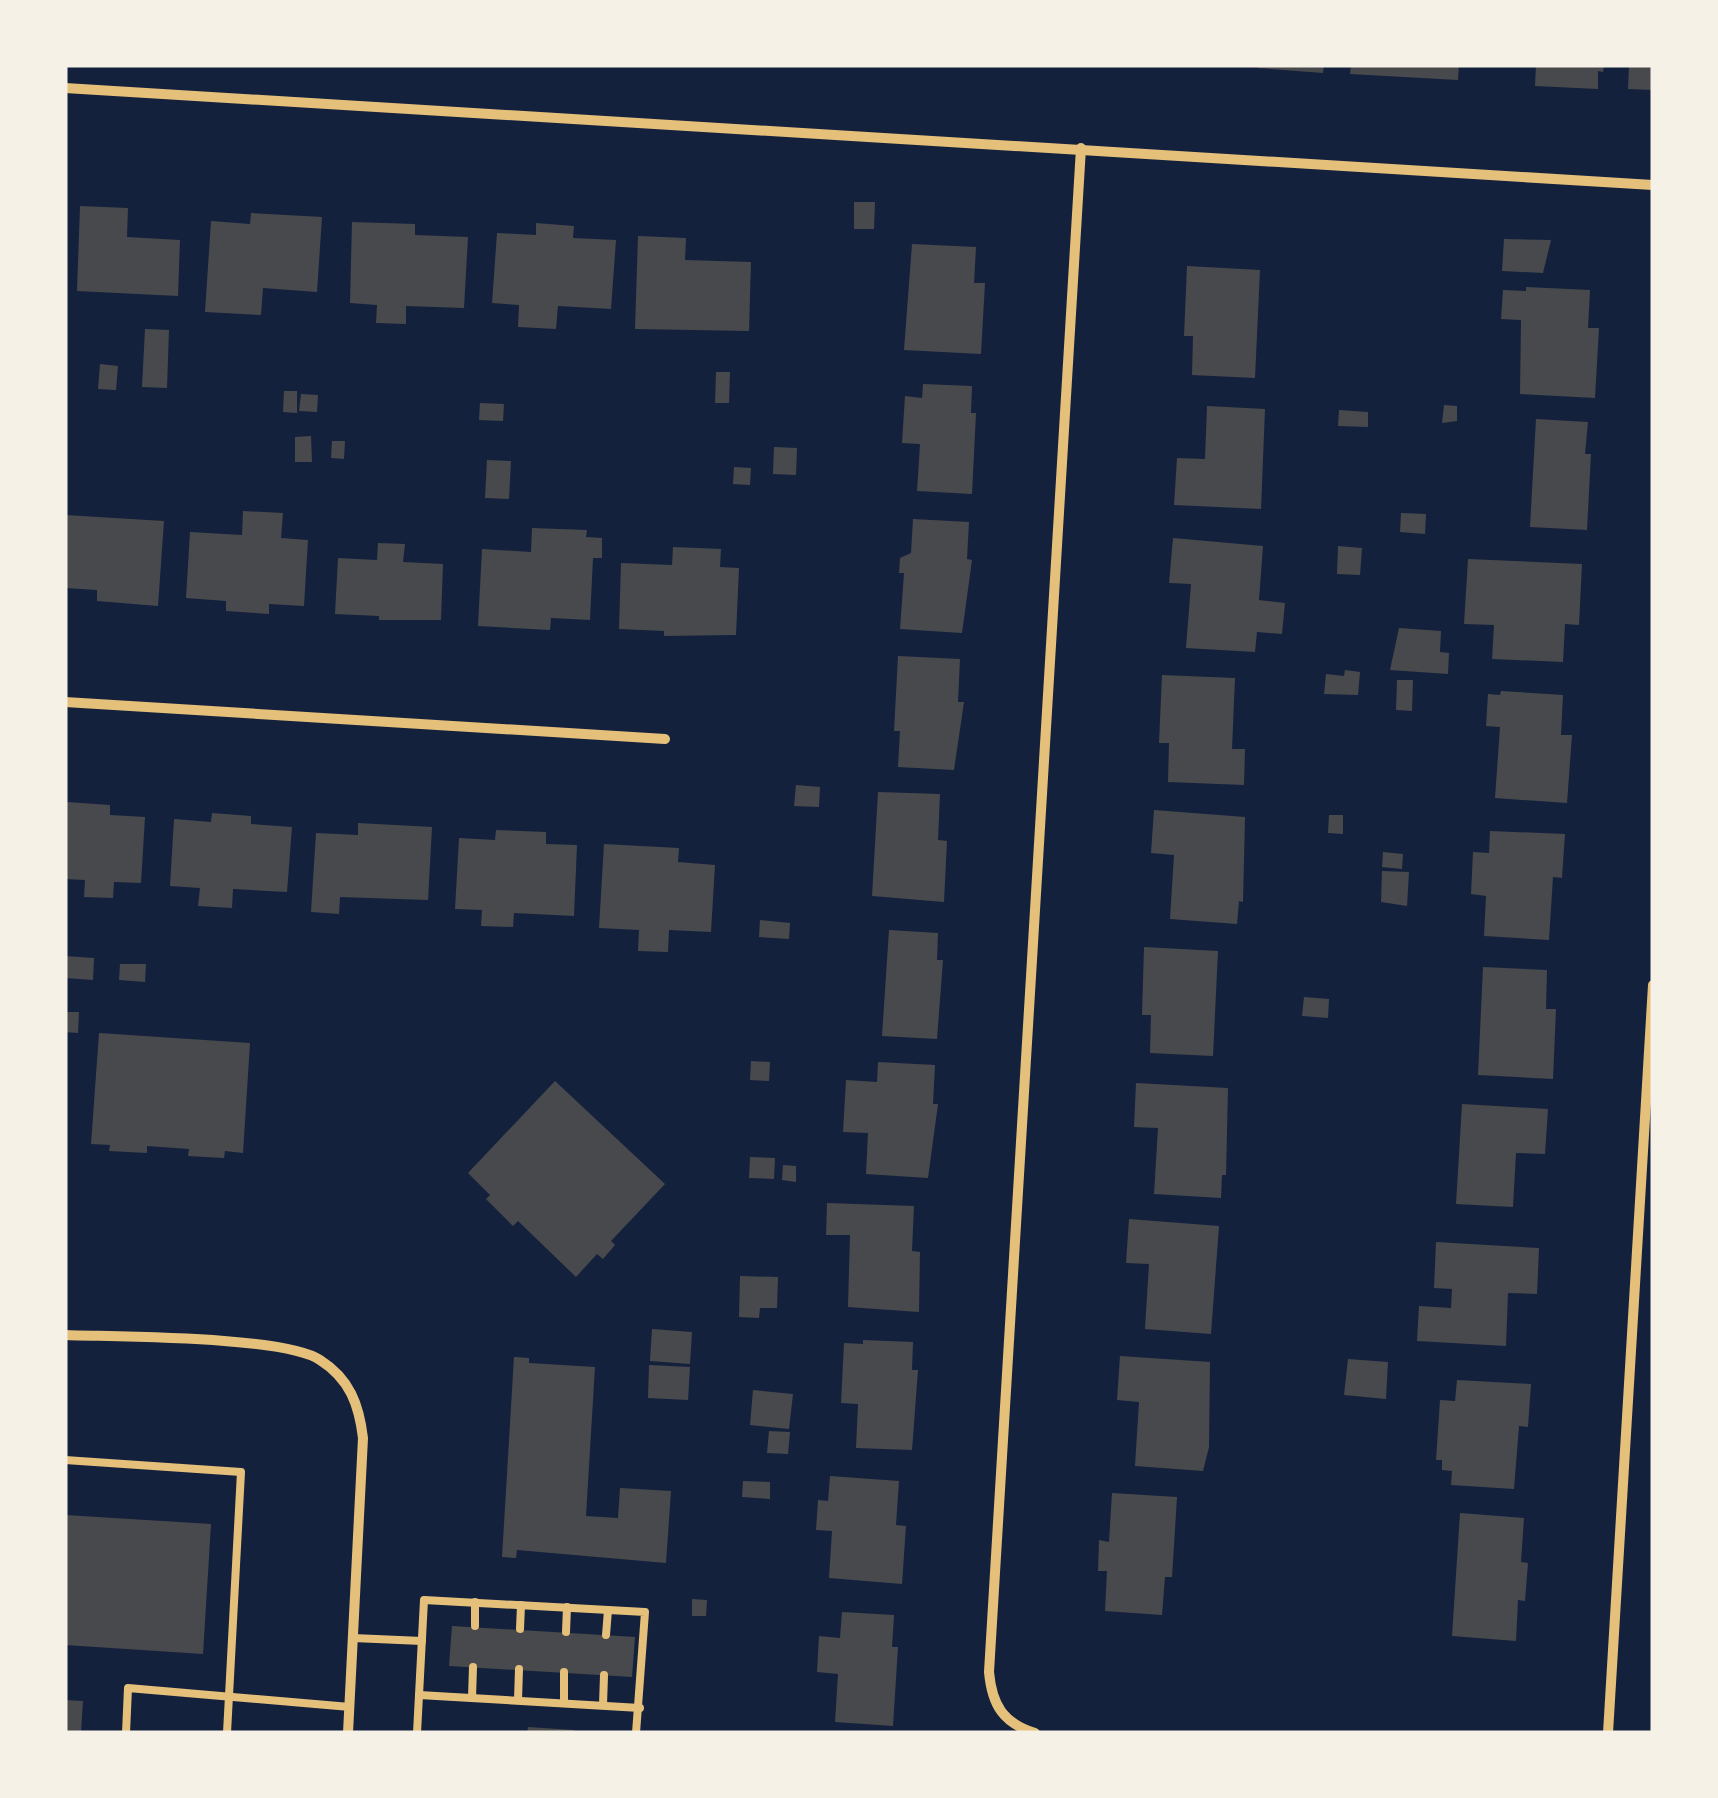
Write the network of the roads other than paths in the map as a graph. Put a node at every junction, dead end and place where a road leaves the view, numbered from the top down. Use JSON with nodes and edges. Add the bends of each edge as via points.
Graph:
{"nodes":[{"id":1,"x":65,"y":88,"type":"edge"},
{"id":2,"x":1081,"y":148,"type":"junction"},
{"id":3,"x":1653,"y":185,"type":"edge"},
{"id":4,"x":65,"y":702,"type":"edge"},
{"id":5,"x":665,"y":739,"type":"dead end"},
{"id":6,"x":1653,"y":985,"type":"edge"},
{"id":7,"x":65,"y":1334,"type":"edge"},
{"id":8,"x":65,"y":1460,"type":"edge"},
{"id":9,"x":475,"y":1602,"type":"junction"},
{"id":10,"x":521,"y":1605,"type":"junction"},
{"id":11,"x":567,"y":1608,"type":"junction"},
{"id":12,"x":608,"y":1610,"type":"junction"},
{"id":13,"x":474,"y":1626,"type":"dead end"},
{"id":14,"x":520,"y":1629,"type":"dead end"},
{"id":15,"x":566,"y":1632,"type":"dead end"},
{"id":16,"x":606,"y":1635,"type":"dead end"},
{"id":17,"x":352,"y":1638,"type":"junction"},
{"id":18,"x":422,"y":1642,"type":"junction"},
{"id":19,"x":472,"y":1667,"type":"dead end"},
{"id":20,"x":519,"y":1670,"type":"dead end"},
{"id":21,"x":564,"y":1672,"type":"dead end"},
{"id":22,"x":604,"y":1675,"type":"dead end"},
{"id":23,"x":419,"y":1695,"type":"junction"},
{"id":24,"x":229,"y":1696,"type":"junction"},
{"id":25,"x":472,"y":1698,"type":"junction"},
{"id":26,"x":518,"y":1700,"type":"junction"},
{"id":27,"x":564,"y":1703,"type":"junction"},
{"id":28,"x":603,"y":1705,"type":"junction"},
{"id":29,"x":350,"y":1707,"type":"junction"},
{"id":30,"x":640,"y":1708,"type":"junction"},
{"id":31,"x":126,"y":1733,"type":"edge"},
{"id":32,"x":227,"y":1733,"type":"edge"},
{"id":33,"x":348,"y":1733,"type":"edge"},
{"id":34,"x":417,"y":1733,"type":"edge"},
{"id":35,"x":636,"y":1733,"type":"edge"},
{"id":36,"x":1035,"y":1733,"type":"edge"},
{"id":37,"x":1608,"y":1733,"type":"edge"}],
"edges":[{"from":1,"to":2,"type":"street"},
{"from":2,"to":3,"type":"street"},
{"from":2,"to":36,"type":"street","via":[[989,1672],[1002,1716]]},
{"from":4,"to":5,"type":"street"},
{"from":6,"to":37,"type":"street"},
{"from":7,"to":17,"type":"street","via":[[281,1346],[318,1358],[344,1380],[359,1407],[364,1438]]},
{"from":8,"to":24,"type":"lane","via":[[241,1472]]},
{"from":9,"to":10,"type":"lane"},
{"from":9,"to":13,"type":"lane"},
{"from":9,"to":18,"type":"lane","via":[[424,1600]]},
{"from":10,"to":11,"type":"lane"},
{"from":10,"to":14,"type":"lane"},
{"from":11,"to":12,"type":"lane"},
{"from":11,"to":15,"type":"lane"},
{"from":12,"to":16,"type":"lane"},
{"from":12,"to":30,"type":"lane","via":[[645,1612]]},
{"from":17,"to":18,"type":"lane"},
{"from":17,"to":29,"type":"street"},
{"from":18,"to":23,"type":"lane"},
{"from":19,"to":25,"type":"lane"},
{"from":20,"to":26,"type":"lane"},
{"from":21,"to":27,"type":"lane"},
{"from":22,"to":28,"type":"lane"},
{"from":23,"to":25,"type":"lane"},
{"from":23,"to":34,"type":"lane"},
{"from":24,"to":29,"type":"lane"},
{"from":24,"to":31,"type":"lane","via":[[128,1688]]},
{"from":24,"to":32,"type":"lane"},
{"from":25,"to":26,"type":"lane"},
{"from":26,"to":27,"type":"lane"},
{"from":27,"to":28,"type":"lane"},
{"from":28,"to":30,"type":"lane"},
{"from":29,"to":33,"type":"street"},
{"from":30,"to":35,"type":"lane"}]}
